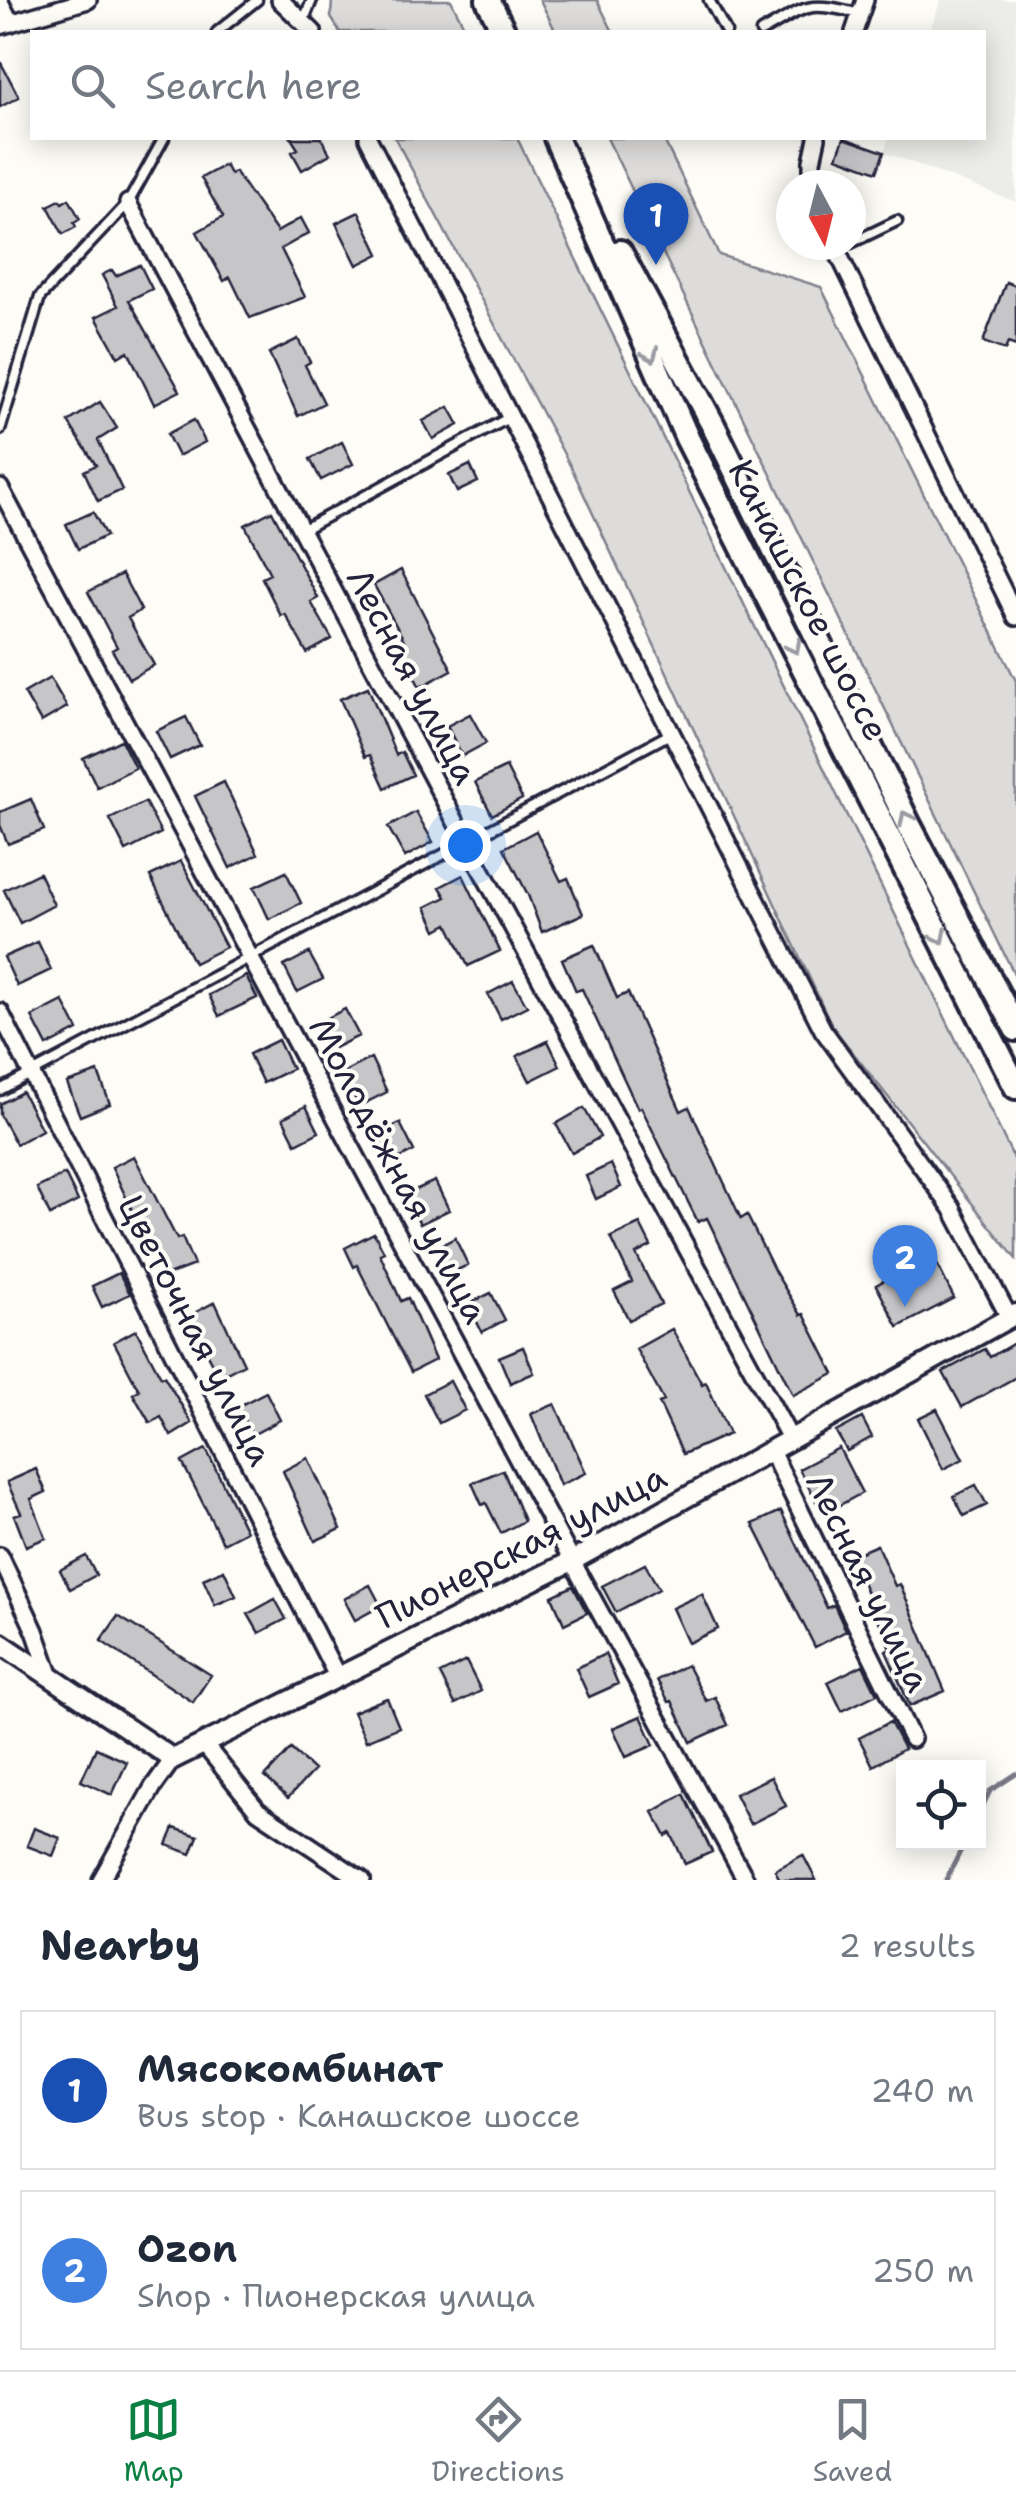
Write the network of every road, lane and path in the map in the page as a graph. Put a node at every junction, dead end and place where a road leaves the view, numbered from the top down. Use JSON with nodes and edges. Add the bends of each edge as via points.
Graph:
{"nodes":[{"id":1,"x":88,"y":0,"type":"edge"},
{"id":2,"x":256,"y":0,"type":"edge"},
{"id":3,"x":280,"y":0,"type":"edge"},
{"id":4,"x":312,"y":0,"type":"edge"},
{"id":5,"x":488,"y":0,"type":"edge"},
{"id":6,"x":709,"y":0,"type":"edge"},
{"id":7,"x":0,"y":2,"type":"edge"},
{"id":8,"x":863,"y":7,"type":"edge"},
{"id":9,"x":6,"y":24,"type":"edge"},
{"id":10,"x":308,"y":27,"type":"edge"},
{"id":11,"x":220,"y":30,"type":"edge"},
{"id":12,"x":503,"y":30,"type":"edge"},
{"id":13,"x":725,"y":30,"type":"edge"},
{"id":14,"x":765,"y":30,"type":"edge"},
{"id":15,"x":163,"y":140,"type":"edge"},
{"id":16,"x":369,"y":140,"type":"edge"},
{"id":17,"x":557,"y":140,"type":"edge"},
{"id":18,"x":557,"y":140,"type":"edge"},
{"id":19,"x":817,"y":140,"type":"edge"},
{"id":20,"x":812,"y":170,"type":"edge"},
{"id":21,"x":128,"y":203,"type":"junction"},
{"id":22,"x":897,"y":221,"type":"dead end"},
{"id":23,"x":866,"y":235,"type":"edge"},
{"id":24,"x":849,"y":260,"type":"edge"},
{"id":25,"x":512,"y":416,"type":"junction"},
{"id":26,"x":0,"y":430,"type":"edge"},
{"id":27,"x":0,"y":488,"type":"edge"},
{"id":28,"x":302,"y":530,"type":"junction"},
{"id":29,"x":1016,"y":617,"type":"edge"},
{"id":30,"x":672,"y":733,"type":"junction"},
{"id":31,"x":467,"y":842,"type":"junction"},
{"id":32,"x":252,"y":956,"type":"junction"},
{"id":33,"x":0,"y":1012,"type":"edge"},
{"id":34,"x":1016,"y":1029,"type":"edge"},
{"id":35,"x":33,"y":1074,"type":"junction"},
{"id":36,"x":1016,"y":1087,"type":"edge"},
{"id":37,"x":0,"y":1090,"type":"edge"},
{"id":38,"x":1013,"y":1316,"type":"edge"},
{"id":39,"x":791,"y":1440,"type":"junction"},
{"id":40,"x":771,"y":1451,"type":"junction"},
{"id":41,"x":0,"y":1556,"type":"edge"},
{"id":42,"x":572,"y":1562,"type":"junction"},
{"id":43,"x":0,"y":1643,"type":"edge"},
{"id":44,"x":337,"y":1676,"type":"junction"},
{"id":45,"x":50,"y":1677,"type":"junction"},
{"id":46,"x":912,"y":1739,"type":"dead end"},
{"id":47,"x":203,"y":1743,"type":"junction"},
{"id":48,"x":174,"y":1758,"type":"junction"},
{"id":49,"x":101,"y":1880,"type":"edge"},
{"id":50,"x":362,"y":1880,"type":"edge"},
{"id":51,"x":746,"y":1880,"type":"edge"}],
"edges":[{"from":1,"to":9,"type":"street"},
{"from":2,"to":11,"type":"lane"},
{"from":3,"to":10,"type":"street"},
{"from":4,"to":10,"type":"lane"},
{"from":5,"to":12,"type":"main road"},
{"from":6,"to":13,"type":"lane"},
{"from":7,"to":9,"type":"street"},
{"from":8,"to":14,"type":"lane","via":[[805,7]]},
{"from":15,"to":21,"type":"lane"},
{"from":16,"to":25,"type":"street"},
{"from":34,"to":17,"type":"main road","name":"Канашское шоссе","one_way":true,"via":[[713,425]]},
{"from":18,"to":36,"type":"main road","name":"Канашское шоссе","one_way":true,"via":[[687,438]]},
{"from":19,"to":20,"type":"street"},
{"from":21,"to":26,"type":"lane","via":[[40,297]]},
{"from":21,"to":28,"type":"street","name":"Лесная улица"},
{"from":22,"to":23,"type":"lane"},
{"from":24,"to":29,"type":"street"},
{"from":25,"to":28,"type":"lane"},
{"from":25,"to":30,"type":"street"},
{"from":27,"to":32,"type":"street","name":"Молодёжная улица"},
{"from":28,"to":31,"type":"street","name":"Лесная улица"},
{"from":30,"to":31,"type":"lane"},
{"from":30,"to":38,"type":"street","via":[[823,1030],[952,1208]]},
{"from":31,"to":32,"type":"lane"},
{"from":31,"to":39,"type":"street","name":"Лесная улица"},
{"from":32,"to":35,"type":"lane"},
{"from":32,"to":42,"type":"street","name":"Молодёжная улица"},
{"from":33,"to":35,"type":"street","name":"Цветочная улица"},
{"from":35,"to":37,"type":"lane"},
{"from":35,"to":44,"type":"street","name":"Цветочная улица"},
{"from":38,"to":39,"type":"street","name":"Пионерская улица"},
{"from":39,"to":40,"type":"street","name":"Пионерская улица"},
{"from":40,"to":42,"type":"street","name":"Пионерская улица"},
{"from":40,"to":46,"type":"street","name":"Лесная улица"},
{"from":41,"to":45,"type":"street"},
{"from":42,"to":44,"type":"street","name":"Пионерская улица"},
{"from":42,"to":51,"type":"street","name":"Молодёжная улица"},
{"from":43,"to":45,"type":"street"},
{"from":44,"to":47,"type":"street","name":"Пионерская улица"},
{"from":45,"to":48,"type":"street"},
{"from":47,"to":48,"type":"street","name":"Пионерская улица"},
{"from":47,"to":50,"type":"street","via":[[258,1811]]},
{"from":48,"to":49,"type":"street","name":"Пионерская улица"}]}
